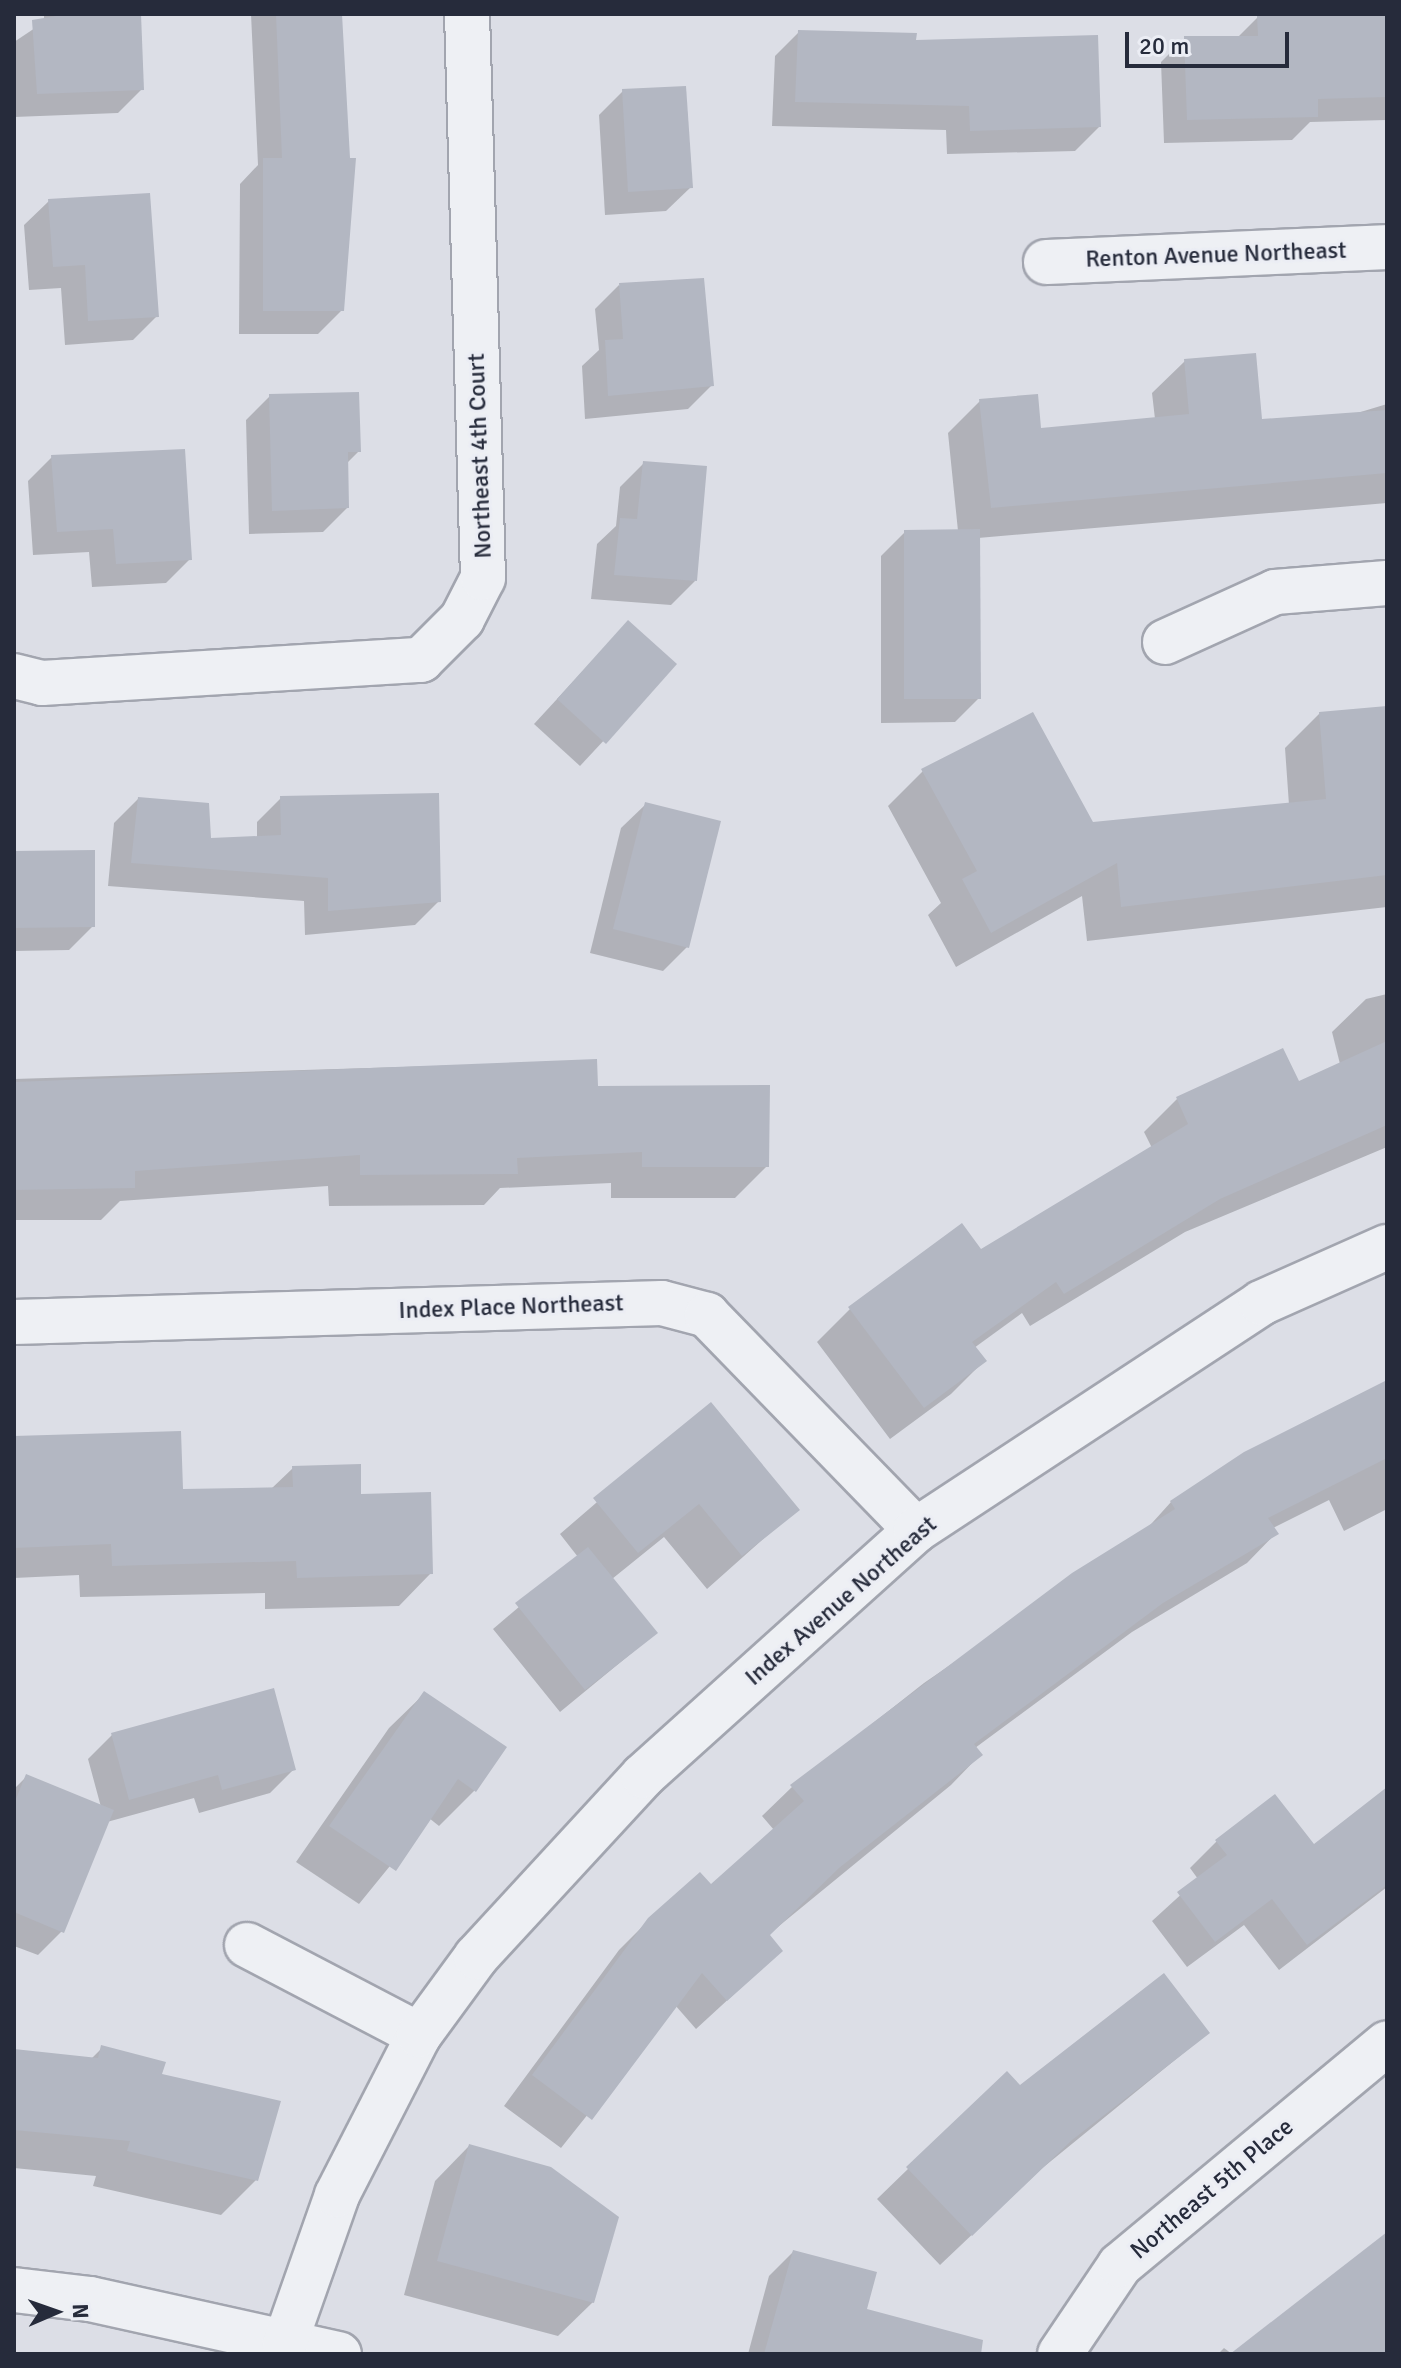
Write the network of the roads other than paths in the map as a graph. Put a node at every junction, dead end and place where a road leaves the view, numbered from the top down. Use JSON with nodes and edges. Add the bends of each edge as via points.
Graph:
{"nodes":[{"id":1,"x":467,"y":14,"type":"edge"},
{"id":2,"x":1387,"y":247,"type":"edge"},
{"id":3,"x":1046,"y":262,"type":"dead end"},
{"id":4,"x":1387,"y":583,"type":"edge"},
{"id":5,"x":1165,"y":642,"type":"dead end"},
{"id":6,"x":14,"y":676,"type":"edge"},
{"id":7,"x":1387,"y":1247,"type":"edge"},
{"id":8,"x":14,"y":1322,"type":"edge"},
{"id":9,"x":916,"y":1530,"type":"junction"},
{"id":10,"x":247,"y":1945,"type":"dead end"},
{"id":11,"x":419,"y":2035,"type":"junction"},
{"id":12,"x":1387,"y":2043,"type":"edge"},
{"id":13,"x":14,"y":2290,"type":"edge"},
{"id":14,"x":285,"y":2343,"type":"junction"},
{"id":15,"x":339,"y":2354,"type":"edge"},
{"id":16,"x":1060,"y":2354,"type":"edge"}],
"edges":[{"from":1,"to":6,"type":"street","name":"Northeast 4th Court","via":[[483,578],[462,619],[421,660],[42,683]]},
{"from":2,"to":3,"type":"street","name":"Renton Avenue Northeast"},
{"from":4,"to":5,"type":"street","via":[[1275,592]]},
{"from":7,"to":9,"type":"street","name":"Index Avenue Northeast","via":[[1261,1303]]},
{"from":8,"to":9,"type":"street","name":"Index Place Northeast","via":[[662,1303],[707,1315]]},
{"from":9,"to":11,"type":"street","name":"Index Avenue Northeast","via":[[643,1776],[476,1957]]},
{"from":10,"to":11,"type":"street"},
{"from":11,"to":14,"type":"street","name":"Index Avenue Northeast","via":[[337,2195]]},
{"from":12,"to":16,"type":"street","name":"Northeast 5th Place","via":[[1120,2265]]},
{"from":13,"to":14,"type":"street","via":[[90,2299]]},
{"from":14,"to":15,"type":"street"}]}
